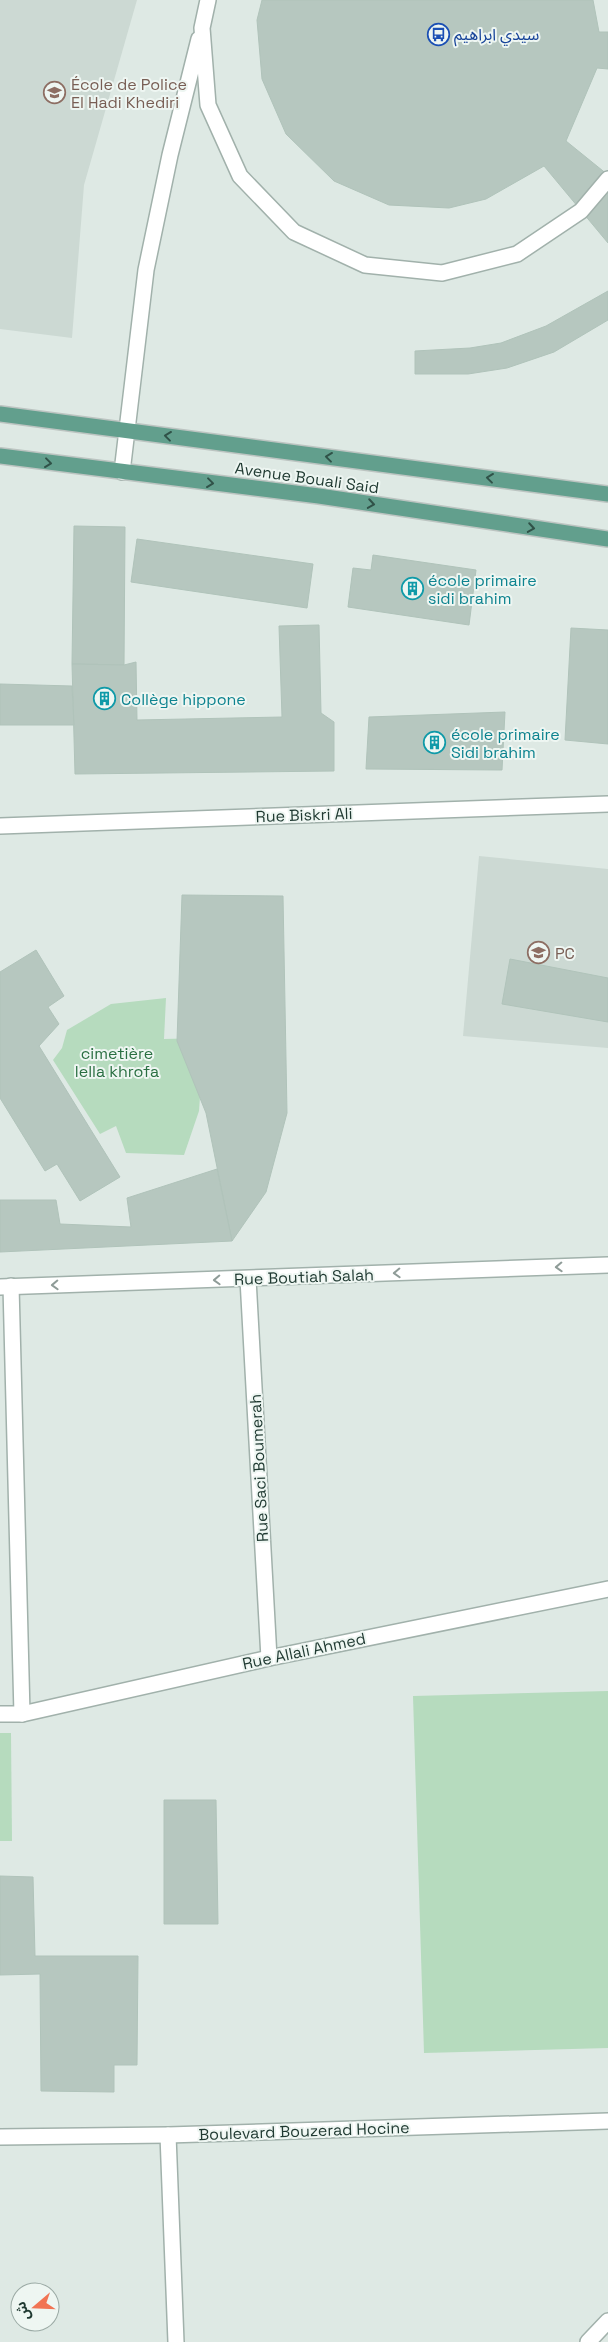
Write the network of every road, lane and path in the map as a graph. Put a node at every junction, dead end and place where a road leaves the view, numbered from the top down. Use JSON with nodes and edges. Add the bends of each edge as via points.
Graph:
{"nodes":[{"id":1,"x":208,"y":0,"type":"edge"},
{"id":2,"x":202,"y":28,"type":"junction"},
{"id":3,"x":608,"y":179,"type":"edge"},
{"id":4,"x":0,"y":414,"type":"edge"},
{"id":5,"x":127,"y":431,"type":"junction"},
{"id":6,"x":0,"y":456,"type":"edge"},
{"id":7,"x":122,"y":472,"type":"junction"},
{"id":8,"x":608,"y":494,"type":"edge"},
{"id":9,"x":608,"y":540,"type":"edge"},
{"id":10,"x":608,"y":804,"type":"edge"},
{"id":11,"x":0,"y":826,"type":"edge"},
{"id":12,"x":608,"y":1266,"type":"edge"},
{"id":13,"x":248,"y":1279,"type":"junction"},
{"id":14,"x":6,"y":1286,"type":"edge"},
{"id":15,"x":608,"y":1588,"type":"edge"},
{"id":16,"x":269,"y":1658,"type":"junction"},
{"id":17,"x":0,"y":1714,"type":"edge"},
{"id":18,"x":22,"y":1714,"type":"junction"},
{"id":19,"x":608,"y":2121,"type":"edge"},
{"id":20,"x":168,"y":2135,"type":"junction"},
{"id":21,"x":0,"y":2137,"type":"edge"},
{"id":22,"x":608,"y":2321,"type":"edge"},
{"id":23,"x":176,"y":2342,"type":"edge"},
{"id":24,"x":588,"y":2342,"type":"edge"}],
"edges":[{"from":1,"to":2,"type":"street"},
{"from":2,"to":3,"type":"street","via":[[208,105],[240,176],[294,232],[364,266],[442,273],[517,254],[581,211]]},
{"from":2,"to":5,"type":"street","via":[[170,154],[146,270]]},
{"from":4,"to":5,"type":"main road"},
{"from":5,"to":7,"type":"street"},
{"from":8,"to":5,"type":"main road","one_way":true},
{"from":6,"to":7,"type":"main road","name":"Avenue Bouali Said","one_way":true},
{"from":7,"to":9,"type":"main road","name":"Avenue Bouali Said","one_way":true,"via":[[319,496]]},
{"from":10,"to":11,"type":"street","name":"Rue Biskri Ali"},
{"from":12,"to":13,"type":"street","name":"Rue Boutiah Salah","one_way":true},
{"from":13,"to":14,"type":"street","name":"Rue Boutiah Salah","one_way":true},
{"from":13,"to":16,"type":"street","name":"Rue Saci Boumerah"},
{"from":14,"to":18,"type":"street"},
{"from":15,"to":16,"type":"street","name":"Rue Allali Ahmed"},
{"from":16,"to":18,"type":"street","name":"Rue Allali Ahmed"},
{"from":17,"to":18,"type":"street","name":"Rue Allali Ahmed"},
{"from":19,"to":20,"type":"street","name":"Boulevard Bouzerad Hocine"},
{"from":20,"to":21,"type":"street","name":"Boulevard Bouzerad Hocine"},
{"from":20,"to":23,"type":"street"},
{"from":22,"to":24,"type":"street"}]}
